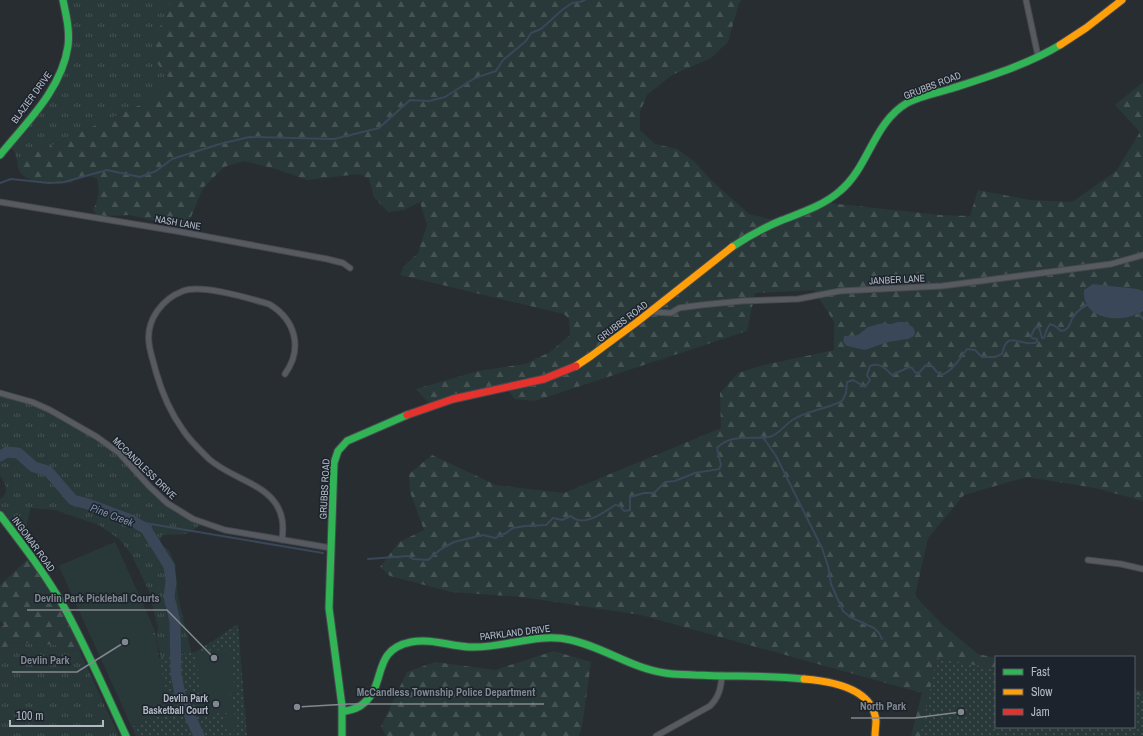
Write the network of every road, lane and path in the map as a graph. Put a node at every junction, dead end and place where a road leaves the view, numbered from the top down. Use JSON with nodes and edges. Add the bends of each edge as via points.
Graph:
{"nodes":[{"id":1,"x":63,"y":0,"type":"edge"},
{"id":2,"x":1026,"y":0,"type":"edge"},
{"id":3,"x":1122,"y":0,"type":"edge"},
{"id":4,"x":1038,"y":56,"type":"junction"},
{"id":5,"x":0,"y":155,"type":"edge"},
{"id":6,"x":0,"y":202,"type":"edge"},
{"id":7,"x":1143,"y":255,"type":"edge"},
{"id":8,"x":350,"y":268,"type":"dead end"},
{"id":9,"x":651,"y":312,"type":"junction"},
{"id":10,"x":284,"y":374,"type":"dead end"},
{"id":11,"x":0,"y":393,"type":"edge"},
{"id":12,"x":0,"y":515,"type":"edge"},
{"id":13,"x":282,"y":540,"type":"junction"},
{"id":14,"x":331,"y":548,"type":"junction"},
{"id":15,"x":1088,"y":560,"type":"dead end"},
{"id":16,"x":1143,"y":569,"type":"edge"},
{"id":17,"x":722,"y":676,"type":"junction"},
{"id":18,"x":342,"y":712,"type":"junction"},
{"id":19,"x":126,"y":736,"type":"edge"},
{"id":20,"x":342,"y":736,"type":"edge"},
{"id":21,"x":656,"y":736,"type":"edge"},
{"id":22,"x":875,"y":736,"type":"edge"}],
"edges":[{"from":1,"to":5,"type":"street","name":"BLAZIER DRIVE","via":[[69,37],[68,52],[61,74]]},
{"from":2,"to":4,"type":"street"},
{"from":3,"to":4,"type":"street","name":"GRUBBS ROAD","via":[[1073,37]]},
{"from":4,"to":9,"type":"street","name":"GRUBBS ROAD","via":[[907,104],[891,116],[878,133],[864,164],[851,182],[839,192],[821,203],[748,236]]},
{"from":6,"to":8,"type":"street","name":"NASH LANE","via":[[162,228],[327,259],[343,263]]},
{"from":7,"to":9,"type":"street","name":"JANBER LANE","via":[[1110,264],[942,286],[840,291],[798,299],[701,305],[678,308],[671,313]]},
{"from":9,"to":14,"type":"street","name":"GRUBBS ROAD","via":[[571,368],[440,403],[346,441],[338,449],[333,468]]},
{"from":10,"to":13,"type":"street","via":[[291,364],[294,353],[294,335],[286,318],[269,304],[210,290],[190,289],[165,302],[152,321],[150,348],[162,392],[175,418],[191,440],[214,463],[263,491],[272,499],[280,511]]},
{"from":11,"to":13,"type":"street","name":"MCCANDLESS DRIVE","via":[[50,410],[97,437],[119,453],[158,496],[184,515],[225,530]]},
{"from":12,"to":19,"type":"street","name":"INGOMAR ROAD","via":[[42,572],[63,606]]},
{"from":13,"to":14,"type":"street","name":"MCCANDLESS DRIVE"},
{"from":14,"to":18,"type":"street","name":"GRUBBS ROAD","via":[[329,615]]},
{"from":15,"to":16,"type":"street"},
{"from":17,"to":18,"type":"street","name":"PARKLAND DRIVE","via":[[668,674],[647,670],[578,641],[562,638],[476,647],[417,641],[399,646],[388,655],[381,666],[370,698],[360,706]]},
{"from":17,"to":21,"type":"street","via":[[719,695],[710,706]]},
{"from":17,"to":22,"type":"street","name":"PARKLAND DRIVE","via":[[799,678],[845,686],[858,692],[871,706],[876,723]]},
{"from":18,"to":20,"type":"street","name":"GRUBBS ROAD"}]}
